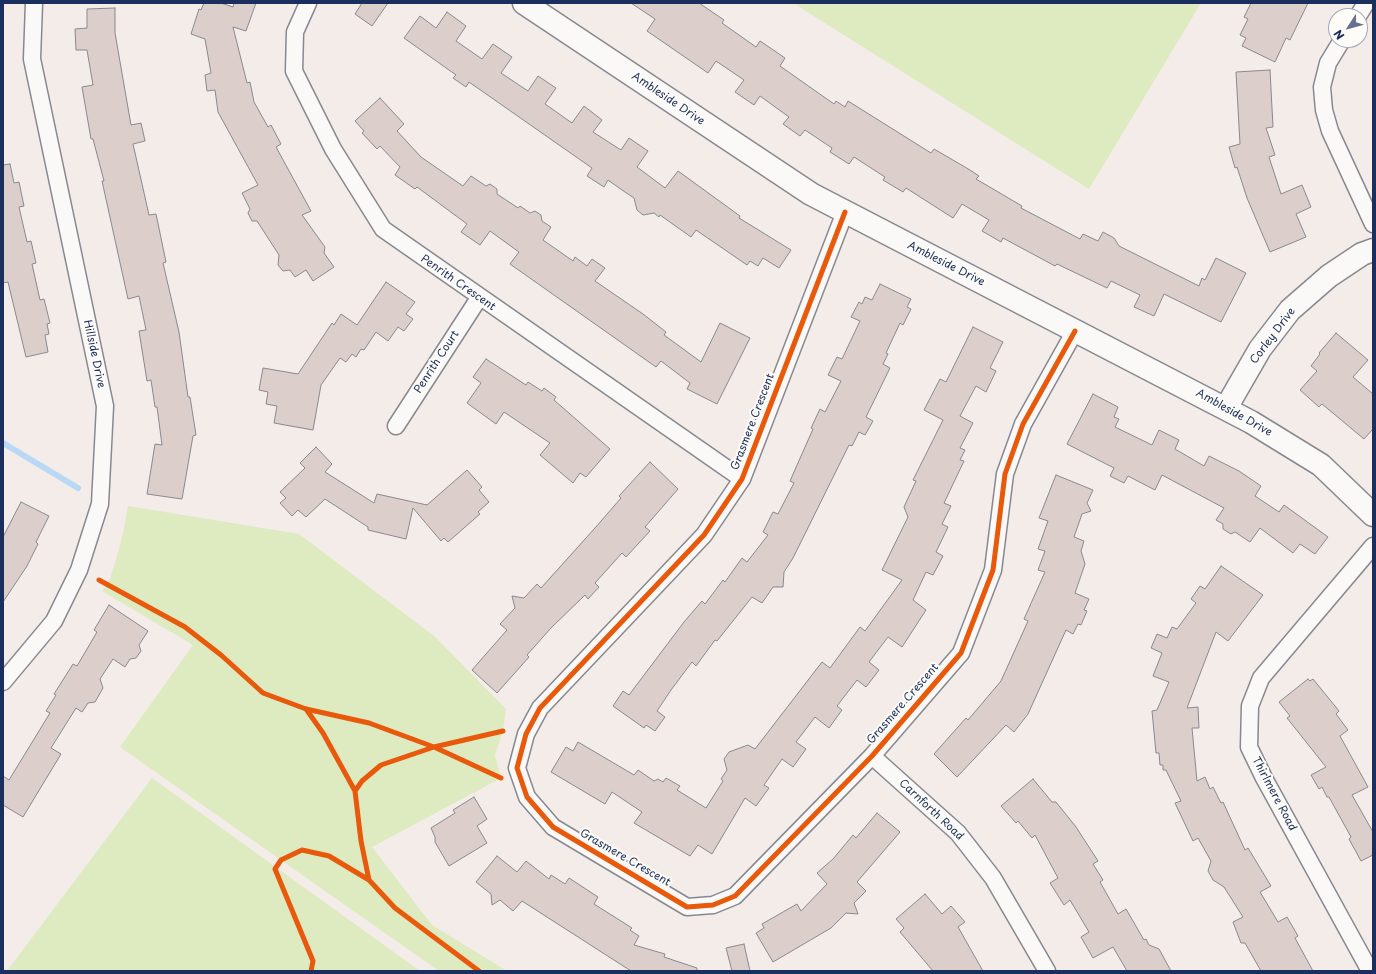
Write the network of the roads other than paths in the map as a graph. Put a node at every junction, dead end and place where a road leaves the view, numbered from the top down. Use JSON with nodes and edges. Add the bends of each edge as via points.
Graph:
{"nodes":[{"id":1,"x":34,"y":3,"type":"edge"},
{"id":2,"x":308,"y":3,"type":"edge"},
{"id":3,"x":524,"y":3,"type":"edge"},
{"id":4,"x":1337,"y":48,"type":"edge"},
{"id":5,"x":845,"y":212,"type":"junction"},
{"id":6,"x":1373,"y":224,"type":"edge"},
{"id":7,"x":1373,"y":250,"type":"edge"},
{"id":8,"x":479,"y":298,"type":"junction"},
{"id":9,"x":1075,"y":331,"type":"junction"},
{"id":10,"x":1226,"y":408,"type":"junction"},
{"id":11,"x":396,"y":426,"type":"dead end"},
{"id":12,"x":742,"y":479,"type":"junction"},
{"id":13,"x":1373,"y":515,"type":"edge"},
{"id":14,"x":1373,"y":546,"type":"edge"},
{"id":15,"x":3,"y":682,"type":"edge"},
{"id":16,"x":872,"y":756,"type":"junction"},
{"id":17,"x":1048,"y":971,"type":"edge"},
{"id":18,"x":1370,"y":971,"type":"edge"}],
"edges":[{"from":1,"to":15,"type":"street","name":"Hillside Drive","via":[[32,59],[105,406],[100,504],[79,570],[54,620]]},
{"from":2,"to":8,"type":"street","name":"Penrith Crescent","via":[[295,32],[294,71],[333,149],[383,229]]},
{"from":3,"to":5,"type":"street","name":"Ambleside Drive","via":[[811,194]]},
{"from":4,"to":6,"type":"street","via":[[1328,63],[1322,88],[1324,110],[1330,131]]},
{"from":5,"to":9,"type":"street","name":"Ambleside Drive"},
{"from":5,"to":12,"type":"street","name":"Grasmere Crescent"},
{"from":7,"to":10,"type":"street","name":"Corley Drive","via":[[1362,254],[1329,276],[1290,310],[1260,349]]},
{"from":8,"to":11,"type":"street","name":"Penrith Court"},
{"from":8,"to":12,"type":"street","name":"Penrith Crescent"},
{"from":9,"to":10,"type":"street","name":"Ambleside Drive"},
{"from":9,"to":16,"type":"street","name":"Grasmere Crescent","via":[[1023,424],[1005,474],[993,570],[961,652]]},
{"from":10,"to":13,"type":"street","name":"Ambleside Drive","via":[[1321,465]]},
{"from":12,"to":16,"type":"street","name":"Grasmere Crescent","via":[[704,535],[540,708],[526,734],[517,768],[527,797],[552,828],[687,907],[713,905],[735,896]]},
{"from":14,"to":18,"type":"street","name":"Thirlmere Road","via":[[1261,678],[1250,706],[1249,746]]},
{"from":16,"to":17,"type":"street","name":"Carnforth Road","via":[[958,833],[993,878]]}]}
